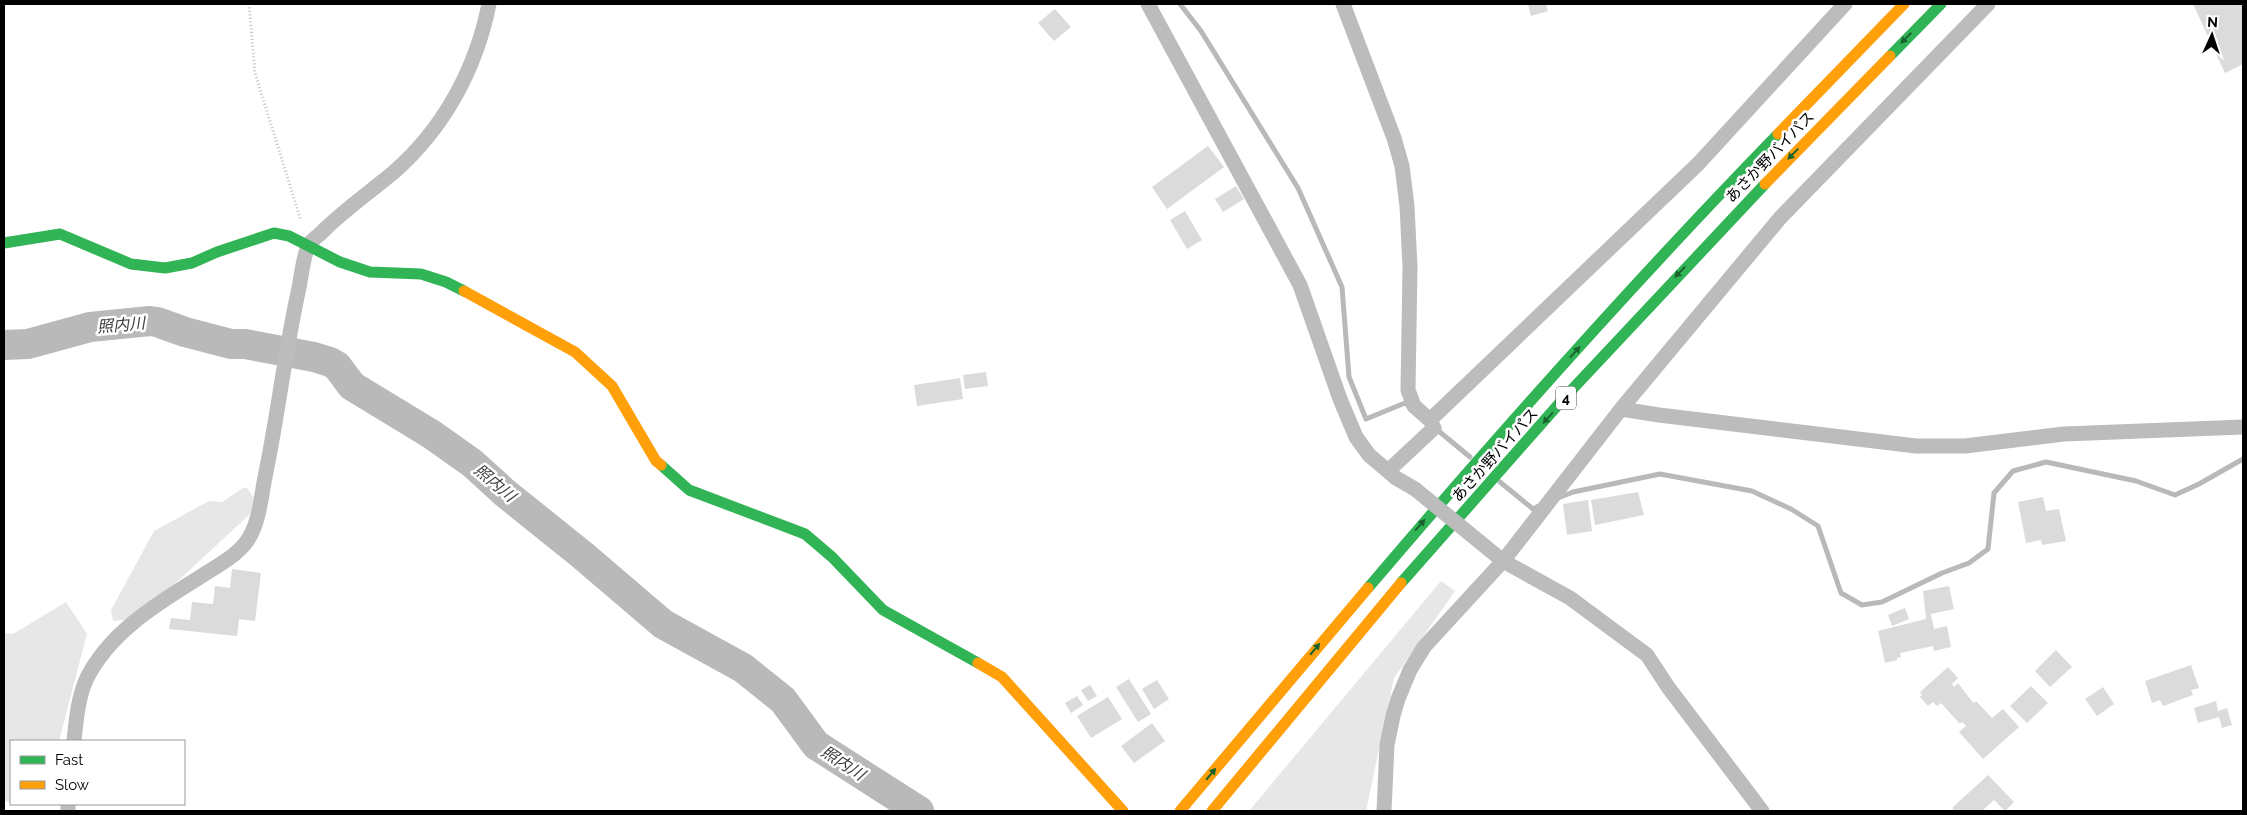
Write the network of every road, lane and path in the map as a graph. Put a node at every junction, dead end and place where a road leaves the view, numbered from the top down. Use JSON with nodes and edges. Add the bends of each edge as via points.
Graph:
{"nodes":[{"id":1,"x":249,"y":4,"type":"edge"},
{"id":2,"x":489,"y":4,"type":"edge"},
{"id":3,"x":1148,"y":4,"type":"edge"},
{"id":4,"x":1343,"y":4,"type":"edge"},
{"id":5,"x":1845,"y":4,"type":"edge"},
{"id":6,"x":1904,"y":4,"type":"edge"},
{"id":7,"x":1941,"y":4,"type":"edge"},
{"id":8,"x":1988,"y":4,"type":"edge"},
{"id":9,"x":4,"y":243,"type":"edge"},
{"id":10,"x":309,"y":245,"type":"junction"},
{"id":11,"x":1621,"y":409,"type":"junction"},
{"id":12,"x":1430,"y":420,"type":"junction"},
{"id":13,"x":2243,"y":427,"type":"edge"},
{"id":14,"x":1388,"y":471,"type":"junction"},
{"id":15,"x":1503,"y":560,"type":"junction"},
{"id":16,"x":74,"y":740,"type":"edge"},
{"id":17,"x":1119,"y":810,"type":"edge"},
{"id":18,"x":1180,"y":811,"type":"edge"},
{"id":19,"x":1212,"y":811,"type":"edge"},
{"id":20,"x":1384,"y":811,"type":"edge"},
{"id":21,"x":1762,"y":811,"type":"edge"}],
"edges":[{"from":1,"to":10,"type":"path","via":[[255,73]]},
{"from":2,"to":10,"type":"street","via":[[470,64],[453,102],[430,136],[394,172],[346,208]]},
{"from":3,"to":14,"type":"street","via":[[1300,285],[1349,424],[1369,455]]},
{"from":4,"to":12,"type":"street","via":[[1402,166],[1408,206],[1410,268],[1408,390],[1414,406]]},
{"from":5,"to":12,"type":"street","via":[[1698,164]]},
{"from":18,"to":6,"type":"main road","name":"あさか野バイパス","number":"4","one_way":true,"via":[[1458,480],[1708,206]]},
{"from":7,"to":19,"type":"main road","name":"あさか野バイパス","number":"4","one_way":true,"via":[[1655,298],[1484,489]]},
{"from":8,"to":11,"type":"street","via":[[1780,218]]},
{"from":9,"to":10,"type":"main road","via":[[60,234],[130,264],[165,268],[192,263],[274,233]]},
{"from":10,"to":16,"type":"street","via":[[258,513],[247,542],[122,632],[100,656],[86,681]]},
{"from":10,"to":17,"type":"main road","via":[[340,262],[370,272],[422,274],[446,282],[575,352],[612,386],[656,461],[688,490],[805,534],[883,610],[1002,677]]},
{"from":11,"to":13,"type":"street","via":[[1916,446],[1965,446],[2064,434]]},
{"from":11,"to":15,"type":"street"},
{"from":12,"to":14,"type":"street","via":[[1434,428]]},
{"from":14,"to":15,"type":"street","bridge":true},
{"from":15,"to":20,"type":"street","via":[[1424,647],[1410,670],[1398,699],[1387,745]]},
{"from":15,"to":21,"type":"street","via":[[1570,598],[1647,655]]}]}
